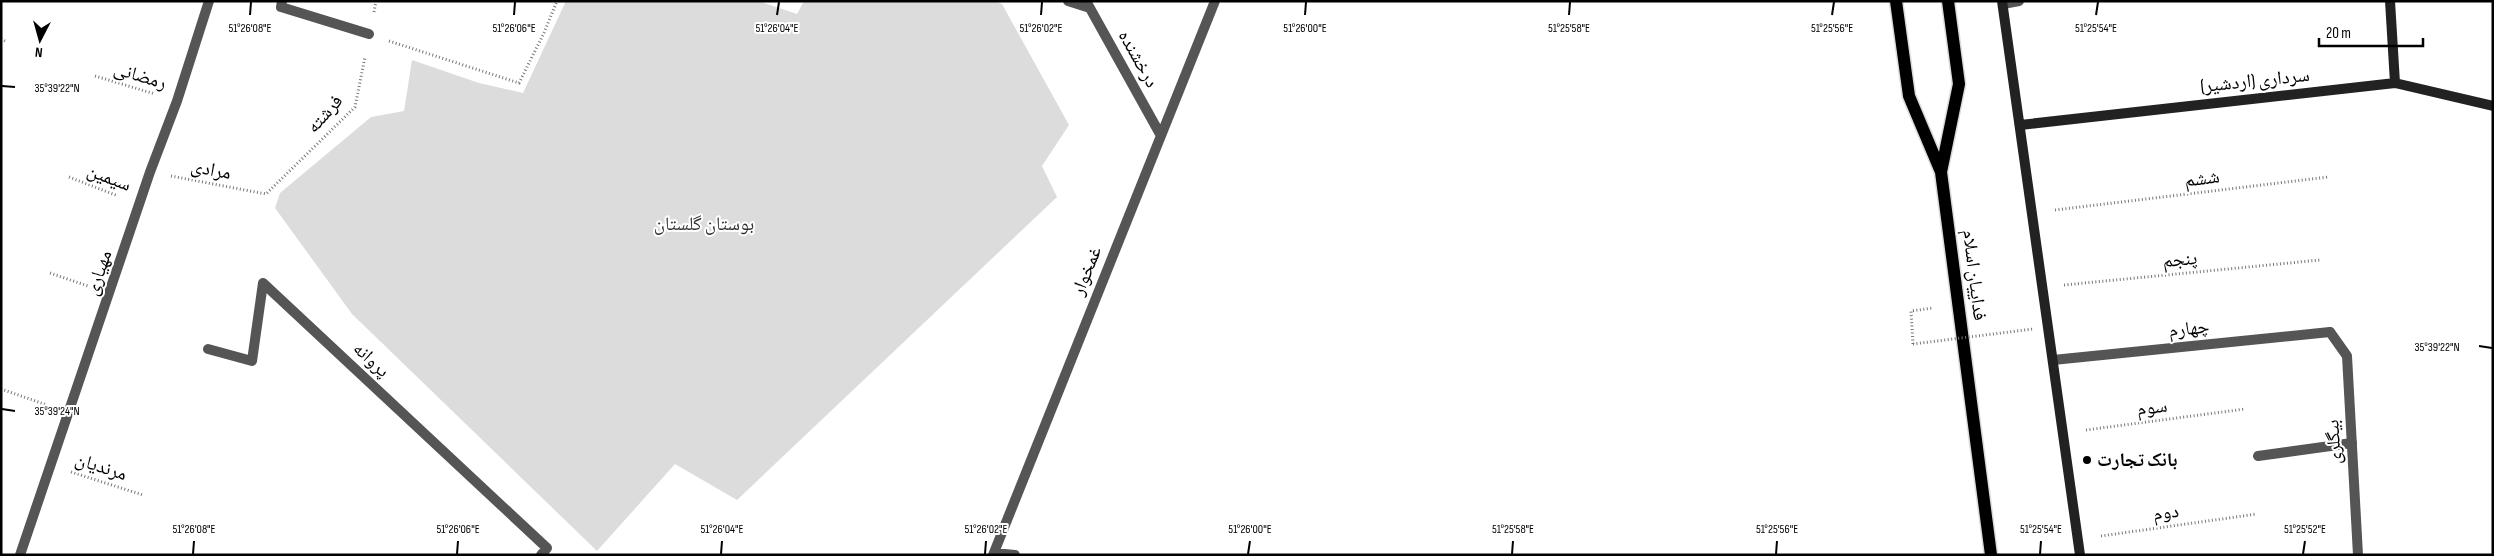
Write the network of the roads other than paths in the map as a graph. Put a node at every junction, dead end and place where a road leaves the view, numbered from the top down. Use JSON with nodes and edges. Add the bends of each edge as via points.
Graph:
{"nodes":[{"id":1,"x":209,"y":1,"type":"edge"},
{"id":2,"x":282,"y":1,"type":"edge"},
{"id":3,"x":1068,"y":1,"type":"edge"},
{"id":4,"x":1215,"y":1,"type":"edge"},
{"id":5,"x":1896,"y":1,"type":"edge"},
{"id":6,"x":1948,"y":1,"type":"edge"},
{"id":7,"x":2019,"y":1,"type":"edge"},
{"id":8,"x":2390,"y":1,"type":"edge"},
{"id":9,"x":2003,"y":2,"type":"edge"},
{"id":10,"x":1088,"y":5,"type":"edge"},
{"id":11,"x":369,"y":34,"type":"road end"},
{"id":12,"x":2395,"y":83,"type":"junction"},
{"id":13,"x":2493,"y":106,"type":"edge"},
{"id":14,"x":2020,"y":125,"type":"junction"},
{"id":15,"x":1160,"y":134,"type":"junction"},
{"id":16,"x":1941,"y":172,"type":"junction"},
{"id":17,"x":2330,"y":332,"type":"joint"},
{"id":18,"x":208,"y":349,"type":"dead end"},
{"id":19,"x":2053,"y":360,"type":"junction"},
{"id":20,"x":2352,"y":443,"type":"junction"},
{"id":21,"x":2258,"y":456,"type":"dead end"},
{"id":22,"x":544,"y":551,"type":"edge"},
{"id":23,"x":993,"y":554,"type":"edge"},
{"id":24,"x":20,"y":555,"type":"edge"},
{"id":25,"x":1015,"y":555,"type":"edge"},
{"id":26,"x":1991,"y":555,"type":"edge"},
{"id":27,"x":2080,"y":555,"type":"edge"},
{"id":28,"x":2358,"y":555,"type":"edge"}],
"edges":[{"from":1,"to":24,"type":"street","name":"مهیاری"},
{"from":2,"to":11,"type":"street","via":[[281,7]]},
{"from":3,"to":10,"type":"street"},
{"from":4,"to":15,"type":"street","name":"غمخوار"},
{"from":5,"to":16,"type":"main road","via":[[1909,96]]},
{"from":6,"to":16,"type":"main road","name":"فداییان اسلام","via":[[1959,84]]},
{"from":7,"to":9,"type":"street"},
{"from":8,"to":12,"type":"street"},
{"from":9,"to":14,"type":"street"},
{"from":10,"to":15,"type":"street","name":"درخشنده"},
{"from":12,"to":13,"type":"street","name":"سرداری (اردشیر)"},
{"from":12,"to":14,"type":"street","name":"سرداری (اردشیر)"},
{"from":14,"to":19,"type":"street"},
{"from":15,"to":23,"type":"street","name":"غمخوار"},
{"from":16,"to":26,"type":"main road","name":"فداییان اسلام"},
{"from":17,"to":19,"type":"street","name":"چهارم"},
{"from":17,"to":20,"type":"street","name":"بیگلری","via":[[2347,356]]},
{"from":18,"to":22,"type":"street","name":"پروانه","via":[[252,361],[263,283]]},
{"from":19,"to":27,"type":"street"},
{"from":20,"to":21,"type":"street"},
{"from":20,"to":28,"type":"street","name":"بیگلری"},
{"from":23,"to":25,"type":"street"}]}
